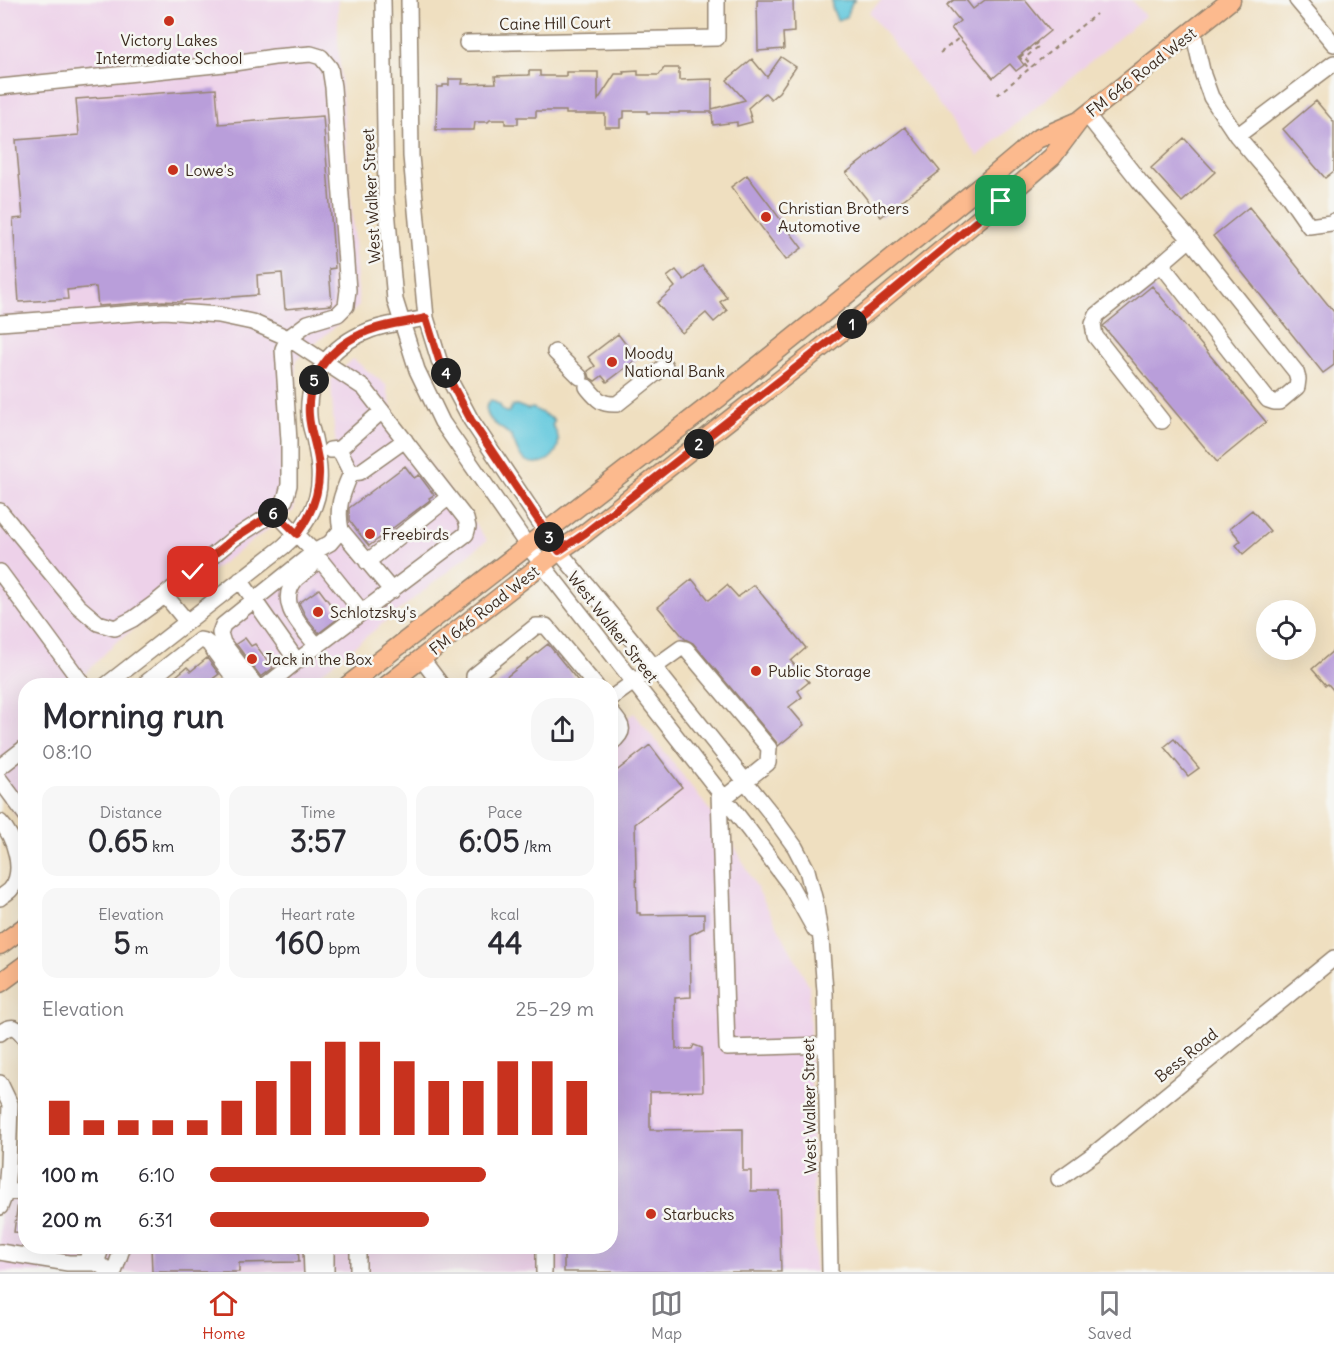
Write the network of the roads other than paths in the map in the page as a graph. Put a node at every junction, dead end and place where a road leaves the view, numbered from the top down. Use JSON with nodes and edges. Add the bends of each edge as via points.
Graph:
{"nodes":[{"id":1,"x":383,"y":0,"type":"edge"},
{"id":2,"x":409,"y":0,"type":"edge"},
{"id":3,"x":717,"y":0,"type":"edge"},
{"id":4,"x":1231,"y":0,"type":"edge"},
{"id":5,"x":1297,"y":0,"type":"edge"},
{"id":6,"x":1193,"y":31,"type":"junction"},
{"id":7,"x":467,"y":43,"type":"dead end"},
{"id":8,"x":1334,"y":44,"type":"edge"},
{"id":9,"x":1334,"y":63,"type":"edge"},
{"id":10,"x":0,"y":87,"type":"edge"},
{"id":11,"x":1083,"y":118,"type":"junction"},
{"id":12,"x":1238,"y":136,"type":"junction"},
{"id":13,"x":1334,"y":221,"type":"edge"},
{"id":14,"x":1190,"y":238,"type":"junction"},
{"id":15,"x":1161,"y":264,"type":"junction"},
{"id":16,"x":426,"y":318,"type":"junction"},
{"id":17,"x":0,"y":323,"type":"edge"},
{"id":18,"x":402,"y":323,"type":"junction"},
{"id":19,"x":288,"y":339,"type":"junction"},
{"id":20,"x":555,"y":352,"type":"dead end"},
{"id":21,"x":323,"y":363,"type":"junction"},
{"id":22,"x":665,"y":366,"type":"dead end"},
{"id":23,"x":382,"y":411,"type":"junction"},
{"id":24,"x":1162,"y":421,"type":"dead end"},
{"id":25,"x":405,"y":440,"type":"junction"},
{"id":26,"x":339,"y":448,"type":"junction"},
{"id":27,"x":317,"y":451,"type":"junction"},
{"id":28,"x":351,"y":473,"type":"junction"},
{"id":29,"x":449,"y":497,"type":"junction"},
{"id":30,"x":0,"y":511,"type":"edge"},
{"id":31,"x":275,"y":512,"type":"junction"},
{"id":32,"x":340,"y":530,"type":"junction"},
{"id":33,"x":545,"y":531,"type":"junction"},
{"id":34,"x":297,"y":534,"type":"junction"},
{"id":35,"x":528,"y":545,"type":"junction"},
{"id":36,"x":559,"y":551,"type":"junction"},
{"id":37,"x":318,"y":556,"type":"junction"},
{"id":38,"x":368,"y":562,"type":"junction"},
{"id":39,"x":542,"y":564,"type":"junction"},
{"id":40,"x":0,"y":572,"type":"edge"},
{"id":41,"x":240,"y":580,"type":"junction"},
{"id":42,"x":392,"y":591,"type":"junction"},
{"id":43,"x":165,"y":595,"type":"junction"},
{"id":44,"x":254,"y":600,"type":"junction"},
{"id":45,"x":362,"y":612,"type":"junction"},
{"id":46,"x":180,"y":627,"type":"junction"},
{"id":47,"x":317,"y":646,"type":"junction"},
{"id":48,"x":189,"y":650,"type":"junction"},
{"id":49,"x":421,"y":658,"type":"junction"},
{"id":50,"x":297,"y":661,"type":"junction"},
{"id":51,"x":654,"y":667,"type":"junction"},
{"id":52,"x":78,"y":678,"type":"edge"},
{"id":53,"x":115,"y":678,"type":"edge"},
{"id":54,"x":152,"y":678,"type":"edge"},
{"id":55,"x":234,"y":678,"type":"edge"},
{"id":56,"x":250,"y":678,"type":"edge"},
{"id":57,"x":276,"y":678,"type":"edge"},
{"id":58,"x":357,"y":678,"type":"edge"},
{"id":59,"x":396,"y":678,"type":"edge"},
{"id":60,"x":436,"y":678,"type":"edge"},
{"id":61,"x":474,"y":678,"type":"edge"},
{"id":62,"x":589,"y":678,"type":"edge"},
{"id":63,"x":633,"y":682,"type":"junction"},
{"id":64,"x":618,"y":693,"type":"edge"},
{"id":65,"x":618,"y":721,"type":"edge"},
{"id":66,"x":618,"y":738,"type":"edge"},
{"id":67,"x":18,"y":753,"type":"edge"},
{"id":68,"x":0,"y":767,"type":"edge"},
{"id":69,"x":0,"y":780,"type":"edge"},
{"id":70,"x":746,"y":782,"type":"junction"},
{"id":71,"x":722,"y":795,"type":"junction"},
{"id":72,"x":18,"y":800,"type":"edge"},
{"id":73,"x":0,"y":822,"type":"edge"},
{"id":74,"x":0,"y":898,"type":"edge"},
{"id":75,"x":18,"y":932,"type":"edge"},
{"id":76,"x":821,"y":940,"type":"junction"},
{"id":77,"x":0,"y":945,"type":"edge"},
{"id":78,"x":1334,"y":958,"type":"edge"},
{"id":79,"x":18,"y":970,"type":"edge"},
{"id":80,"x":0,"y":983,"type":"edge"},
{"id":81,"x":18,"y":1030,"type":"edge"},
{"id":82,"x":0,"y":1033,"type":"edge"},
{"id":83,"x":826,"y":1045,"type":"junction"},
{"id":84,"x":0,"y":1083,"type":"edge"},
{"id":85,"x":10,"y":1104,"type":"junction"},
{"id":86,"x":18,"y":1104,"type":"edge"},
{"id":87,"x":1059,"y":1179,"type":"dead end"},
{"id":88,"x":18,"y":1195,"type":"edge"},
{"id":89,"x":3,"y":1200,"type":"edge"},
{"id":90,"x":18,"y":1202,"type":"edge"},
{"id":91,"x":0,"y":1252,"type":"edge"},
{"id":92,"x":90,"y":1254,"type":"edge"},
{"id":93,"x":93,"y":1254,"type":"edge"},
{"id":94,"x":120,"y":1254,"type":"edge"},
{"id":95,"x":311,"y":1254,"type":"edge"},
{"id":96,"x":326,"y":1254,"type":"edge"},
{"id":97,"x":358,"y":1254,"type":"edge"},
{"id":98,"x":544,"y":1254,"type":"edge"},
{"id":99,"x":113,"y":1272,"type":"edge"},
{"id":100,"x":312,"y":1272,"type":"edge"},
{"id":101,"x":326,"y":1272,"type":"edge"},
{"id":102,"x":358,"y":1272,"type":"edge"},
{"id":103,"x":544,"y":1272,"type":"edge"},
{"id":104,"x":830,"y":1272,"type":"edge"}],
"edges":[{"from":1,"to":18,"type":"street","name":"West Walker Street","via":[[386,198],[395,300]]},
{"from":2,"to":16,"type":"street","name":"West Walker Street","via":[[411,156]]},
{"from":3,"to":7,"type":"street","name":"Caine Hill Court","via":[[717,38]]},
{"from":4,"to":6,"type":"main road","name":"FM 646 Road West"},
{"from":5,"to":8,"type":"street"},
{"from":6,"to":11,"type":"main road","name":"FM 646 Road West"},
{"from":6,"to":12,"type":"street","via":[[1211,97]]},
{"from":9,"to":12,"type":"street"},
{"from":10,"to":19,"type":"street","via":[[274,57],[321,57],[330,68],[333,87],[348,290],[346,306],[338,314],[308,323]]},
{"from":11,"to":14,"type":"street"},
{"from":11,"to":33,"type":"main road","name":"FM 646 Road West","via":[[1037,139],[720,397]]},
{"from":11,"to":36,"type":"main road","name":"FM 646 Road West","via":[[1052,157],[868,311]]},
{"from":12,"to":13,"type":"street","via":[[1310,226]]},
{"from":14,"to":15,"type":"street"},
{"from":14,"to":15,"type":"street","via":[[1296,372],[1296,387],[1279,402],[1269,400]]},
{"from":15,"to":24,"type":"street","via":[[1097,315],[1093,324],[1095,336]]},
{"from":16,"to":18,"type":"street"},
{"from":16,"to":33,"type":"street","name":"West Walker Street","via":[[439,360],[471,420]]},
{"from":17,"to":19,"type":"street","via":[[164,311],[252,322]]},
{"from":18,"to":21,"type":"street","via":[[354,337]]},
{"from":18,"to":35,"type":"street","name":"West Walker Street","via":[[417,370],[442,422]]},
{"from":19,"to":21,"type":"street"},
{"from":19,"to":31,"type":"street","via":[[283,349],[289,485],[285,500]]},
{"from":20,"to":22,"type":"street","via":[[608,405],[617,404]]},
{"from":21,"to":23,"type":"street","via":[[364,388]]},
{"from":21,"to":27,"type":"street","via":[[309,398]]},
{"from":23,"to":25,"type":"street"},
{"from":23,"to":26,"type":"street"},
{"from":25,"to":28,"type":"street","via":[[360,472]]},
{"from":25,"to":29,"type":"street"},
{"from":26,"to":27,"type":"street"},
{"from":26,"to":28,"type":"street"},
{"from":27,"to":34,"type":"street","via":[[317,497]]},
{"from":28,"to":32,"type":"street","via":[[338,508]]},
{"from":29,"to":38,"type":"street"},
{"from":29,"to":42,"type":"street","via":[[466,519],[466,534]]},
{"from":30,"to":43,"type":"street","via":[[78,606],[98,623],[115,628]]},
{"from":31,"to":34,"type":"street"},
{"from":31,"to":43,"type":"street","via":[[233,539]]},
{"from":32,"to":37,"type":"street"},
{"from":32,"to":38,"type":"street"},
{"from":33,"to":35,"type":"main road","name":"FM 646 Road West"},
{"from":33,"to":36,"type":"street","name":"West Walker Street"},
{"from":34,"to":37,"type":"street"},
{"from":34,"to":41,"type":"street"},
{"from":35,"to":39,"type":"street","name":"West Walker Street"},
{"from":35,"to":58,"type":"main road","name":"FM 646 Road West"},
{"from":36,"to":39,"type":"main road","name":"FM 646 Road West"},
{"from":36,"to":51,"type":"street","name":"West Walker Street"},
{"from":37,"to":44,"type":"street"},
{"from":37,"to":45,"type":"street"},
{"from":37,"to":47,"type":"street","via":[[293,584],[288,601]]},
{"from":38,"to":42,"type":"street"},
{"from":39,"to":49,"type":"main road","name":"FM 646 Road West"},
{"from":39,"to":63,"type":"street","name":"West Walker Street"},
{"from":40,"to":52,"type":"street"},
{"from":41,"to":44,"type":"street"},
{"from":41,"to":46,"type":"street"},
{"from":42,"to":45,"type":"street"},
{"from":43,"to":46,"type":"street"},
{"from":44,"to":50,"type":"street"},
{"from":44,"to":56,"type":"street","via":[[223,625],[220,633],[223,643]]},
{"from":45,"to":47,"type":"street"},
{"from":46,"to":48,"type":"street"},
{"from":46,"to":53,"type":"street"},
{"from":47,"to":50,"type":"street"},
{"from":48,"to":54,"type":"street"},
{"from":48,"to":55,"type":"street","via":[[200,640],[205,641]]},
{"from":49,"to":59,"type":"main road","name":"FM 646 Road West"},
{"from":49,"to":60,"type":"street"},
{"from":50,"to":57,"type":"street"},
{"from":51,"to":63,"type":"street"},
{"from":51,"to":70,"type":"street","name":"West Walker Street"},
{"from":51,"to":70,"type":"street","via":[[681,648],[686,649],[769,748],[768,763]]},
{"from":61,"to":62,"type":"street","via":[[536,626],[546,627]]},
{"from":63,"to":64,"type":"street"},
{"from":63,"to":71,"type":"street","name":"West Walker Street"},
{"from":65,"to":66,"type":"street","via":[[623,730]]},
{"from":67,"to":68,"type":"street"},
{"from":69,"to":72,"type":"street"},
{"from":70,"to":71,"type":"street"},
{"from":70,"to":76,"type":"street","name":"West Walker Street","via":[[795,847],[807,870]]},
{"from":71,"to":76,"type":"street","name":"West Walker Street","via":[[790,885]]},
{"from":71,"to":83,"type":"street","via":[[727,1048]]},
{"from":73,"to":74,"type":"street","via":[[11,838],[18,861],[12,888]]},
{"from":75,"to":77,"type":"main road"},
{"from":76,"to":83,"type":"street","name":"West Walker Street"},
{"from":78,"to":87,"type":"street","name":"Bess Road"},
{"from":79,"to":80,"type":"main road"},
{"from":81,"to":82,"type":"street","via":[[13,1027]]},
{"from":83,"to":104,"type":"street","name":"West Walker Street"},
{"from":84,"to":85,"type":"street"},
{"from":85,"to":86,"type":"street"},
{"from":85,"to":89,"type":"street"},
{"from":88,"to":89,"type":"street"},
{"from":89,"to":90,"type":"street"},
{"from":91,"to":92,"type":"street","via":[[68,1263]]},
{"from":93,"to":99,"type":"street"},
{"from":94,"to":99,"type":"street"},
{"from":95,"to":100,"type":"street"},
{"from":96,"to":101,"type":"street"},
{"from":97,"to":102,"type":"street"},
{"from":98,"to":103,"type":"street"}]}
